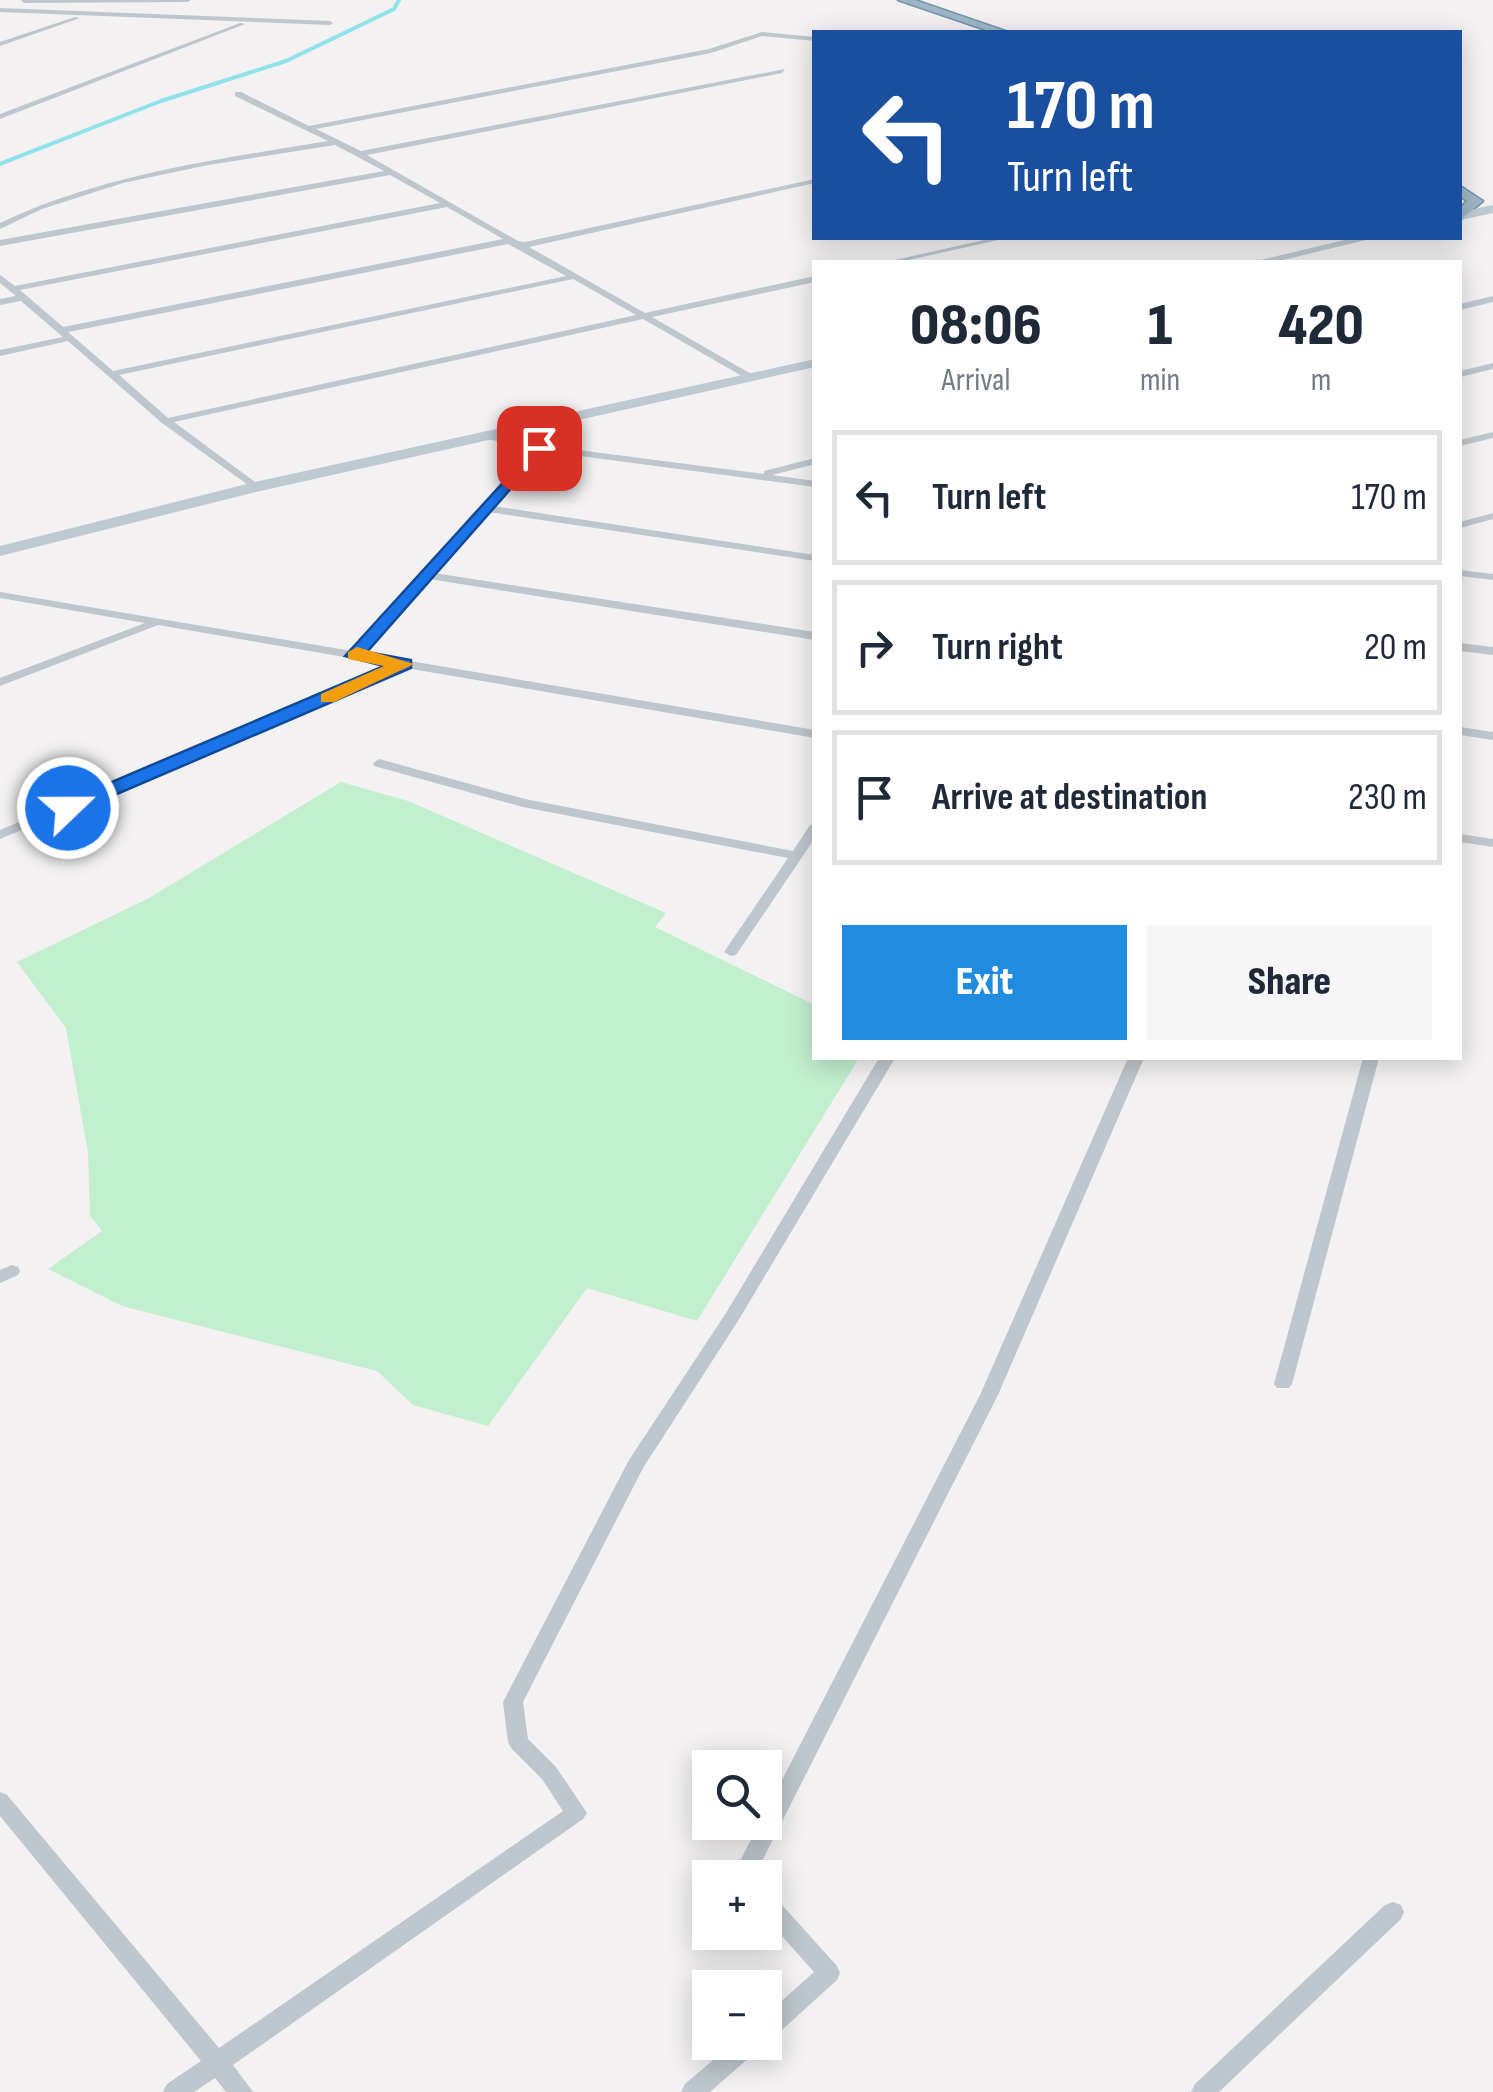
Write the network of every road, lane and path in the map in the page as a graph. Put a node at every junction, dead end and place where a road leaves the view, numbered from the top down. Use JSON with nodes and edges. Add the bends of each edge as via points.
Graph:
{"nodes":[{"id":1,"x":0,"y":0,"type":"edge"},
{"id":2,"x":188,"y":0,"type":"edge"},
{"id":3,"x":904,"y":0,"type":"edge"},
{"id":4,"x":920,"y":0,"type":"edge"},
{"id":5,"x":0,"y":10,"type":"edge"},
{"id":6,"x":93,"y":14,"type":"junction"},
{"id":7,"x":250,"y":20,"type":"junction"},
{"id":8,"x":330,"y":23,"type":"dead end"},
{"id":9,"x":999,"y":30,"type":"edge"},
{"id":10,"x":812,"y":38,"type":"edge"},
{"id":11,"x":0,"y":44,"type":"edge"},
{"id":12,"x":782,"y":71,"type":"dead end"},
{"id":13,"x":238,"y":94,"type":"dead end"},
{"id":14,"x":0,"y":117,"type":"edge"},
{"id":15,"x":310,"y":128,"type":"junction"},
{"id":16,"x":336,"y":142,"type":"junction"},
{"id":17,"x":360,"y":154,"type":"junction"},
{"id":18,"x":391,"y":172,"type":"junction"},
{"id":19,"x":812,"y":182,"type":"edge"},
{"id":20,"x":1470,"y":185,"type":"edge"},
{"id":21,"x":1493,"y":200,"type":"edge"},
{"id":22,"x":448,"y":204,"type":"junction"},
{"id":23,"x":1493,"y":212,"type":"edge"},
{"id":24,"x":1462,"y":214,"type":"edge"},
{"id":25,"x":1462,"y":216,"type":"edge"},
{"id":26,"x":0,"y":226,"type":"edge"},
{"id":27,"x":994,"y":240,"type":"edge"},
{"id":28,"x":1359,"y":240,"type":"edge"},
{"id":29,"x":508,"y":241,"type":"junction"},
{"id":30,"x":0,"y":243,"type":"edge"},
{"id":31,"x":899,"y":260,"type":"edge"},
{"id":32,"x":1268,"y":260,"type":"edge"},
{"id":33,"x":572,"y":277,"type":"junction"},
{"id":34,"x":0,"y":278,"type":"edge"},
{"id":35,"x":812,"y":280,"type":"edge"},
{"id":36,"x":17,"y":293,"type":"junction"},
{"id":37,"x":1493,"y":299,"type":"edge"},
{"id":38,"x":0,"y":302,"type":"edge"},
{"id":39,"x":1462,"y":306,"type":"edge"},
{"id":40,"x":644,"y":317,"type":"junction"},
{"id":41,"x":66,"y":334,"type":"junction"},
{"id":42,"x":0,"y":354,"type":"edge"},
{"id":43,"x":812,"y":364,"type":"edge"},
{"id":44,"x":1493,"y":366,"type":"edge"},
{"id":45,"x":111,"y":374,"type":"junction"},
{"id":46,"x":1462,"y":374,"type":"edge"},
{"id":47,"x":750,"y":378,"type":"junction"},
{"id":48,"x":166,"y":421,"type":"junction"},
{"id":49,"x":1493,"y":434,"type":"edge"},
{"id":50,"x":487,"y":436,"type":"junction"},
{"id":51,"x":1462,"y":443,"type":"edge"},
{"id":52,"x":539,"y":448,"type":"junction"},
{"id":53,"x":812,"y":462,"type":"edge"},
{"id":54,"x":759,"y":475,"type":"junction"},
{"id":55,"x":812,"y":484,"type":"edge"},
{"id":56,"x":255,"y":487,"type":"junction"},
{"id":57,"x":488,"y":509,"type":"junction"},
{"id":58,"x":1493,"y":516,"type":"edge"},
{"id":59,"x":1462,"y":525,"type":"edge"},
{"id":60,"x":0,"y":551,"type":"edge"},
{"id":61,"x":812,"y":558,"type":"edge"},
{"id":62,"x":1462,"y":573,"type":"edge"},
{"id":63,"x":428,"y":576,"type":"junction"},
{"id":64,"x":1493,"y":577,"type":"edge"},
{"id":65,"x":0,"y":594,"type":"edge"},
{"id":66,"x":152,"y":624,"type":"junction"},
{"id":67,"x":812,"y":636,"type":"edge"},
{"id":68,"x":1462,"y":647,"type":"edge"},
{"id":69,"x":1493,"y":652,"type":"edge"},
{"id":70,"x":354,"y":656,"type":"junction"},
{"id":71,"x":404,"y":664,"type":"junction"},
{"id":72,"x":0,"y":682,"type":"edge"},
{"id":73,"x":1462,"y":731,"type":"edge"},
{"id":74,"x":812,"y":733,"type":"edge"},
{"id":75,"x":1493,"y":736,"type":"edge"},
{"id":76,"x":379,"y":763,"type":"dead end"},
{"id":77,"x":812,"y":832,"type":"edge"},
{"id":78,"x":0,"y":835,"type":"edge"},
{"id":79,"x":1462,"y":838,"type":"edge"},
{"id":80,"x":1493,"y":843,"type":"edge"},
{"id":81,"x":796,"y":856,"type":"junction"},
{"id":82,"x":731,"y":952,"type":"dead end"},
{"id":83,"x":886,"y":1060,"type":"edge"},
{"id":84,"x":1135,"y":1060,"type":"edge"},
{"id":85,"x":1370,"y":1060,"type":"edge"},
{"id":86,"x":1283,"y":1384,"type":"dead end"},
{"id":87,"x":0,"y":1801,"type":"edge"},
{"id":88,"x":752,"y":1860,"type":"edge"},
{"id":89,"x":1394,"y":1912,"type":"dead end"},
{"id":90,"x":782,"y":1921,"type":"edge"},
{"id":91,"x":782,"y":2016,"type":"edge"},
{"id":92,"x":730,"y":2060,"type":"edge"},
{"id":93,"x":216,"y":2062,"type":"junction"},
{"id":94,"x":175,"y":2092,"type":"edge"},
{"id":95,"x":241,"y":2092,"type":"edge"},
{"id":96,"x":693,"y":2092,"type":"edge"},
{"id":97,"x":1203,"y":2092,"type":"edge"}],
"edges":[{"from":1,"to":2,"type":"street"},
{"from":3,"to":9,"type":"highway"},
{"from":4,"to":9,"type":"highway"},
{"from":5,"to":6,"type":"street"},
{"from":6,"to":7,"type":"street"},
{"from":6,"to":11,"type":"street"},
{"from":7,"to":8,"type":"street"},
{"from":7,"to":14,"type":"street"},
{"from":10,"to":15,"type":"street","via":[[762,34],[712,51]]},
{"from":12,"to":17,"type":"street"},
{"from":13,"to":15,"type":"street"},
{"from":15,"to":16,"type":"street"},
{"from":16,"to":17,"type":"street"},
{"from":16,"to":26,"type":"street","via":[[92,188]]},
{"from":17,"to":18,"type":"street"},
{"from":18,"to":22,"type":"street"},
{"from":18,"to":30,"type":"street"},
{"from":19,"to":29,"type":"street","via":[[525,245]]},
{"from":20,"to":21,"type":"highway"},
{"from":20,"to":24,"type":"highway","via":[[1476,201]]},
{"from":22,"to":29,"type":"street"},
{"from":22,"to":36,"type":"street"},
{"from":23,"to":25,"type":"highway"},
{"from":27,"to":31,"type":"street"},
{"from":28,"to":32,"type":"main road"},
{"from":29,"to":33,"type":"street"},
{"from":29,"to":41,"type":"street"},
{"from":33,"to":40,"type":"street"},
{"from":33,"to":45,"type":"street"},
{"from":34,"to":36,"type":"street"},
{"from":35,"to":40,"type":"street"},
{"from":36,"to":38,"type":"street"},
{"from":36,"to":41,"type":"street"},
{"from":37,"to":39,"type":"street"},
{"from":40,"to":47,"type":"street"},
{"from":40,"to":48,"type":"street"},
{"from":41,"to":42,"type":"street"},
{"from":41,"to":45,"type":"street"},
{"from":43,"to":47,"type":"main road"},
{"from":44,"to":46,"type":"street"},
{"from":45,"to":48,"type":"street"},
{"from":47,"to":50,"type":"main road"},
{"from":48,"to":56,"type":"street"},
{"from":49,"to":51,"type":"street"},
{"from":50,"to":52,"type":"street"},
{"from":50,"to":56,"type":"main road"},
{"from":52,"to":54,"type":"street"},
{"from":52,"to":57,"type":"street"},
{"from":53,"to":54,"type":"street"},
{"from":54,"to":55,"type":"street"},
{"from":56,"to":60,"type":"main road"},
{"from":57,"to":61,"type":"street"},
{"from":57,"to":63,"type":"street"},
{"from":58,"to":59,"type":"street"},
{"from":62,"to":64,"type":"street"},
{"from":63,"to":67,"type":"street"},
{"from":63,"to":70,"type":"street"},
{"from":65,"to":66,"type":"street"},
{"from":66,"to":70,"type":"street"},
{"from":66,"to":72,"type":"street"},
{"from":68,"to":69,"type":"street"},
{"from":70,"to":71,"type":"street"},
{"from":71,"to":74,"type":"street"},
{"from":71,"to":78,"type":"street"},
{"from":73,"to":75,"type":"street"},
{"from":76,"to":81,"type":"street","via":[[524,803]]},
{"from":77,"to":81,"type":"street"},
{"from":79,"to":80,"type":"street"},
{"from":81,"to":82,"type":"street"},
{"from":83,"to":93,"type":"street","via":[[635,1465],[514,1702],[518,1742],[576,1813]]},
{"from":84,"to":88,"type":"street","via":[[988,1395]]},
{"from":85,"to":86,"type":"street"},
{"from":87,"to":93,"type":"street"},
{"from":89,"to":97,"type":"street"},
{"from":90,"to":91,"type":"street","via":[[829,1973]]},
{"from":92,"to":96,"type":"street"},
{"from":93,"to":94,"type":"street"},
{"from":93,"to":95,"type":"street"}]}
